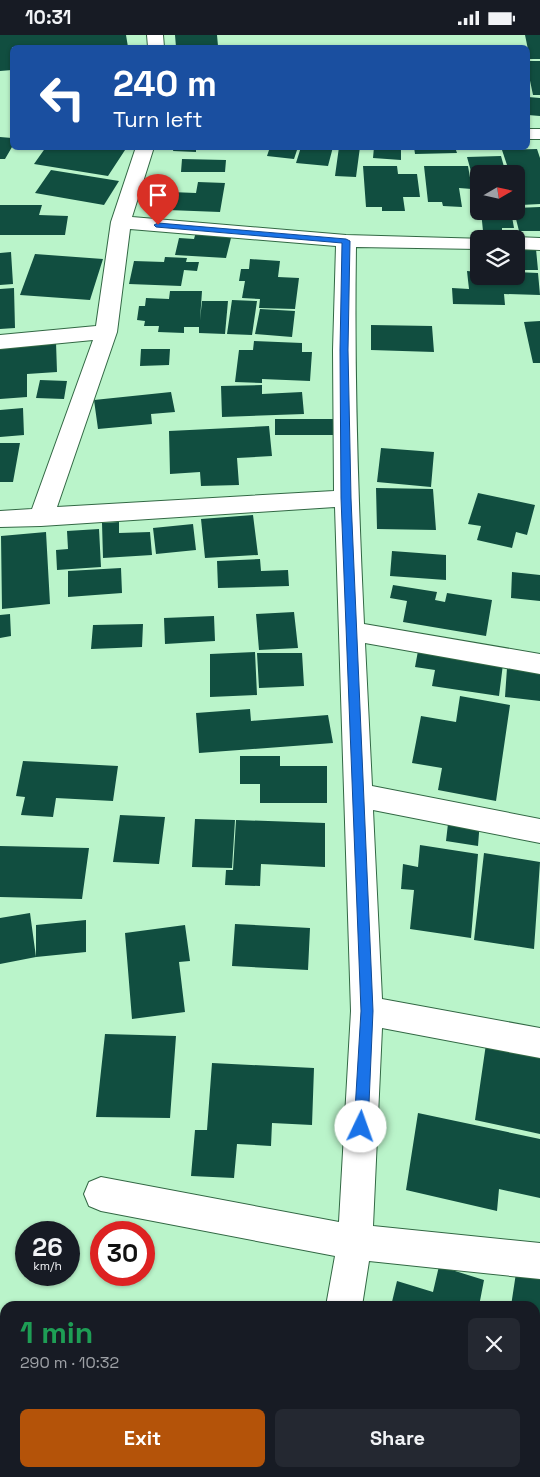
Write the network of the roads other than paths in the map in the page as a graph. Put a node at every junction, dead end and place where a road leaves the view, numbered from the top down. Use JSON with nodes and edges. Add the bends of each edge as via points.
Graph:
{"nodes":[{"id":1,"x":144,"y":150,"type":"edge"},
{"id":2,"x":121,"y":222,"type":"junction"},
{"id":3,"x":346,"y":241,"type":"junction"},
{"id":4,"x":470,"y":243,"type":"edge"},
{"id":5,"x":525,"y":243,"type":"edge"},
{"id":6,"x":540,"y":243,"type":"edge"},
{"id":7,"x":106,"y":332,"type":"junction"},
{"id":8,"x":0,"y":342,"type":"edge"},
{"id":9,"x":346,"y":498,"type":"junction"},
{"id":10,"x":41,"y":517,"type":"junction"},
{"id":11,"x":0,"y":519,"type":"edge"},
{"id":12,"x":351,"y":631,"type":"junction"},
{"id":13,"x":540,"y":665,"type":"edge"},
{"id":14,"x":358,"y":795,"type":"junction"},
{"id":15,"x":540,"y":831,"type":"edge"},
{"id":16,"x":367,"y":1011,"type":"junction"},
{"id":17,"x":540,"y":1043,"type":"edge"},
{"id":18,"x":101,"y":1194,"type":"dead end"},
{"id":19,"x":355,"y":1242,"type":"junction"},
{"id":20,"x":540,"y":1261,"type":"edge"},
{"id":21,"x":345,"y":1301,"type":"edge"}],
"edges":[{"from":1,"to":2,"type":"street"},
{"from":2,"to":3,"type":"street"},
{"from":2,"to":7,"type":"street"},
{"from":3,"to":4,"type":"street"},
{"from":3,"to":9,"type":"street"},
{"from":5,"to":6,"type":"street"},
{"from":7,"to":8,"type":"street"},
{"from":7,"to":10,"type":"street"},
{"from":9,"to":10,"type":"street"},
{"from":9,"to":12,"type":"street"},
{"from":10,"to":11,"type":"street"},
{"from":12,"to":13,"type":"street"},
{"from":12,"to":14,"type":"street"},
{"from":14,"to":15,"type":"street"},
{"from":14,"to":16,"type":"street"},
{"from":16,"to":17,"type":"street"},
{"from":16,"to":19,"type":"street"},
{"from":18,"to":19,"type":"street"},
{"from":19,"to":20,"type":"street"},
{"from":19,"to":21,"type":"street"}]}
